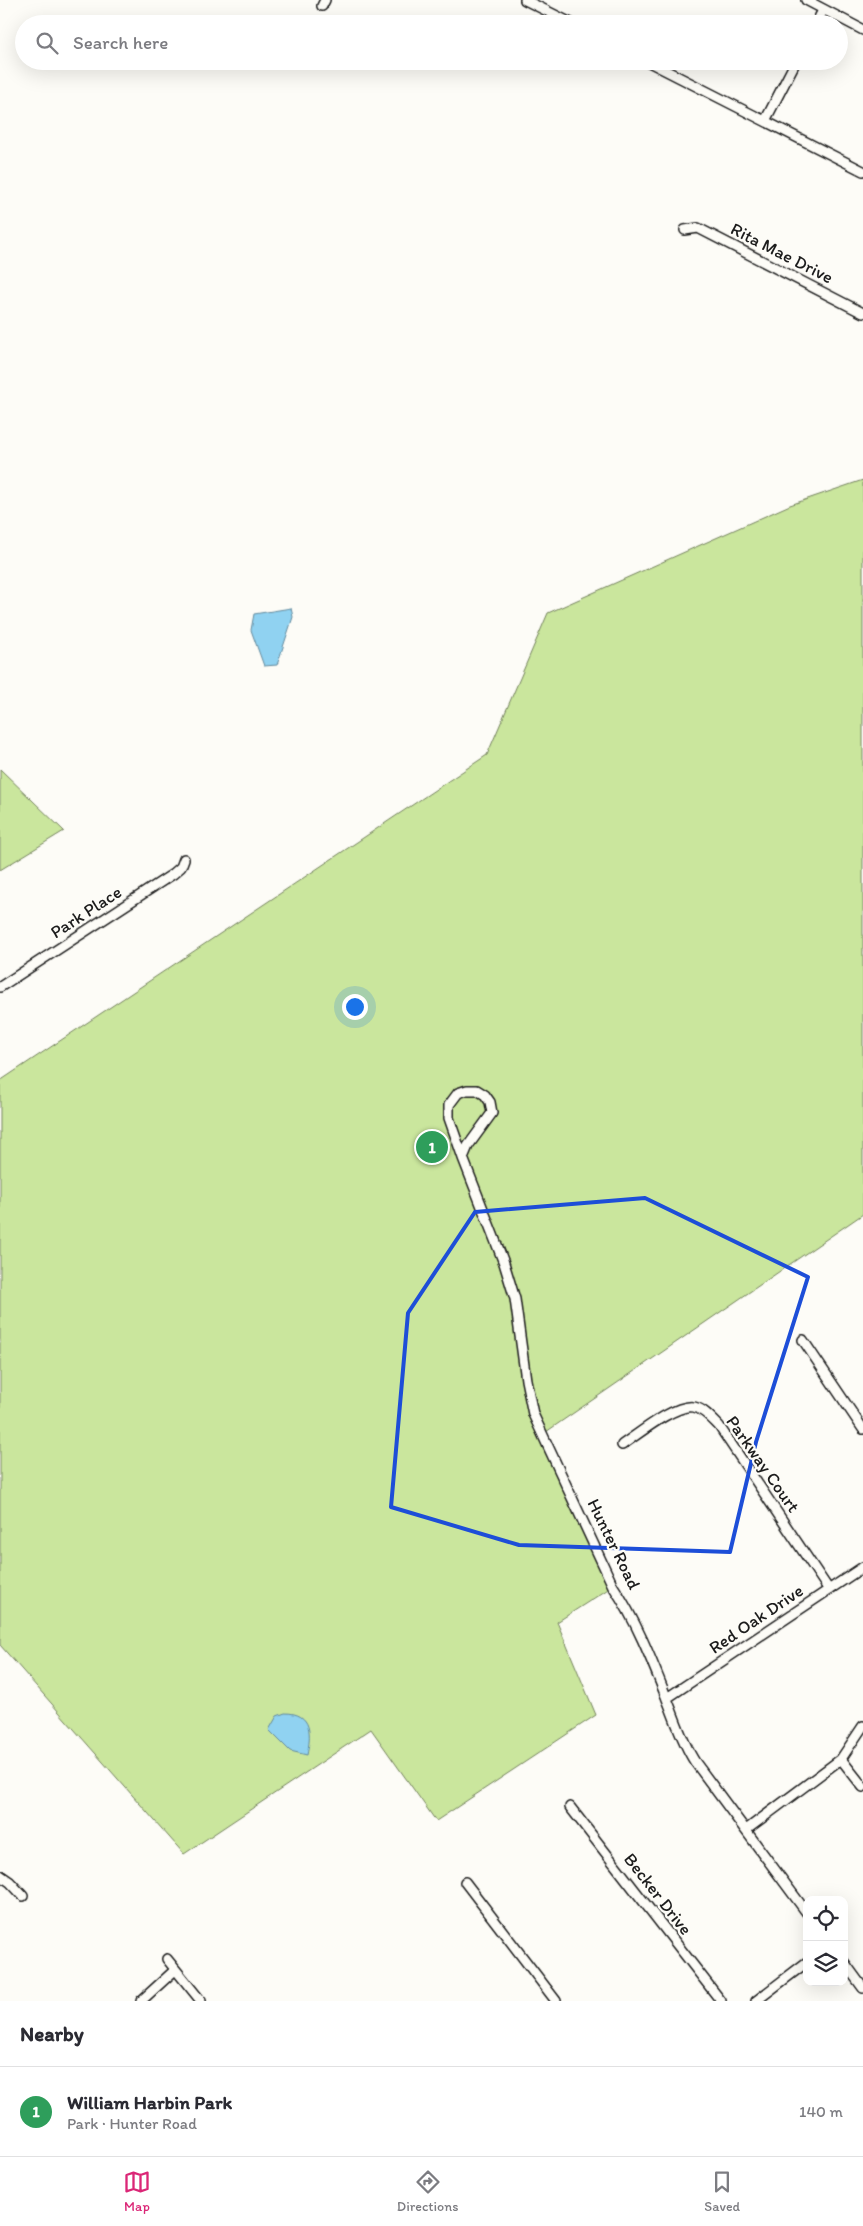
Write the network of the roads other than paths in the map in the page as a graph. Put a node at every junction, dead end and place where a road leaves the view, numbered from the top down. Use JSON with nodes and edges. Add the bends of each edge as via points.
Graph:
{"nodes":[{"id":1,"x":525,"y":0,"type":"edge"},
{"id":2,"x":806,"y":0,"type":"edge"},
{"id":3,"x":823,"y":10,"type":"junction"},
{"id":4,"x":554,"y":15,"type":"edge"},
{"id":5,"x":820,"y":15,"type":"edge"},
{"id":6,"x":833,"y":15,"type":"edge"},
{"id":7,"x":848,"y":22,"type":"edge"},
{"id":8,"x":863,"y":30,"type":"edge"},
{"id":9,"x":665,"y":70,"type":"edge"},
{"id":10,"x":791,"y":70,"type":"edge"},
{"id":11,"x":765,"y":121,"type":"junction"},
{"id":12,"x":863,"y":171,"type":"edge"},
{"id":13,"x":684,"y":230,"type":"dead end"},
{"id":14,"x":863,"y":313,"type":"edge"},
{"id":15,"x":184,"y":859,"type":"dead end"},
{"id":16,"x":0,"y":988,"type":"edge"},
{"id":17,"x":462,"y":1158,"type":"junction"},
{"id":18,"x":803,"y":1340,"type":"dead end"},
{"id":19,"x":863,"y":1430,"type":"edge"},
{"id":20,"x":622,"y":1445,"type":"dead end"},
{"id":21,"x":863,"y":1567,"type":"edge"},
{"id":22,"x":829,"y":1590,"type":"junction"},
{"id":23,"x":666,"y":1698,"type":"junction"},
{"id":24,"x":863,"y":1726,"type":"edge"},
{"id":25,"x":841,"y":1759,"type":"junction"},
{"id":26,"x":863,"y":1787,"type":"edge"},
{"id":27,"x":570,"y":1807,"type":"dead end"},
{"id":28,"x":746,"y":1830,"type":"junction"},
{"id":29,"x":0,"y":1875,"type":"edge"},
{"id":30,"x":465,"y":1882,"type":"dead end"},
{"id":31,"x":23,"y":1896,"type":"dead end"},
{"id":32,"x":803,"y":1908,"type":"edge"},
{"id":33,"x":167,"y":1959,"type":"dead end"},
{"id":34,"x":803,"y":1965,"type":"edge"},
{"id":35,"x":848,"y":1967,"type":"edge"},
{"id":36,"x":175,"y":1970,"type":"junction"},
{"id":37,"x":863,"y":1988,"type":"edge"},
{"id":38,"x":141,"y":2001,"type":"edge"},
{"id":39,"x":201,"y":2001,"type":"edge"},
{"id":40,"x":556,"y":2001,"type":"edge"},
{"id":41,"x":721,"y":2001,"type":"edge"},
{"id":42,"x":756,"y":2001,"type":"edge"}],
"edges":[{"from":1,"to":4,"type":"street"},
{"from":2,"to":3,"type":"street"},
{"from":3,"to":5,"type":"street"},
{"from":3,"to":6,"type":"street"},
{"from":7,"to":8,"type":"street"},
{"from":9,"to":11,"type":"street"},
{"from":10,"to":11,"type":"street"},
{"from":11,"to":12,"type":"street"},
{"from":13,"to":14,"type":"street","name":"Rita Mae Drive","via":[[698,228]]},
{"from":15,"to":16,"type":"street","name":"Park Place","via":[[173,874]]},
{"from":17,"to":17,"type":"street","name":"Hunter Road","via":[[449,1118],[449,1105],[458,1093],[477,1090],[490,1102],[492,1113]]},
{"from":17,"to":23,"type":"street","name":"Hunter Road","via":[[515,1299],[533,1414],[613,1586],[626,1604]]},
{"from":18,"to":19,"type":"street"},
{"from":20,"to":22,"type":"street","name":"Parkway Court","via":[[681,1408],[694,1407],[705,1413],[718,1426]]},
{"from":21,"to":22,"type":"street","name":"Red Oak Drive"},
{"from":22,"to":23,"type":"street","name":"Red Oak Drive"},
{"from":23,"to":28,"type":"street","name":"Hunter Road","via":[[683,1744]]},
{"from":24,"to":25,"type":"street"},
{"from":25,"to":26,"type":"street"},
{"from":25,"to":28,"type":"street"},
{"from":27,"to":41,"type":"street","name":"Becker Drive"},
{"from":28,"to":32,"type":"street","name":"Hunter Road"},
{"from":29,"to":31,"type":"street"},
{"from":30,"to":40,"type":"street"},
{"from":33,"to":36,"type":"street"},
{"from":34,"to":42,"type":"street"},
{"from":35,"to":37,"type":"street"},
{"from":36,"to":38,"type":"street"},
{"from":36,"to":39,"type":"street"}]}
